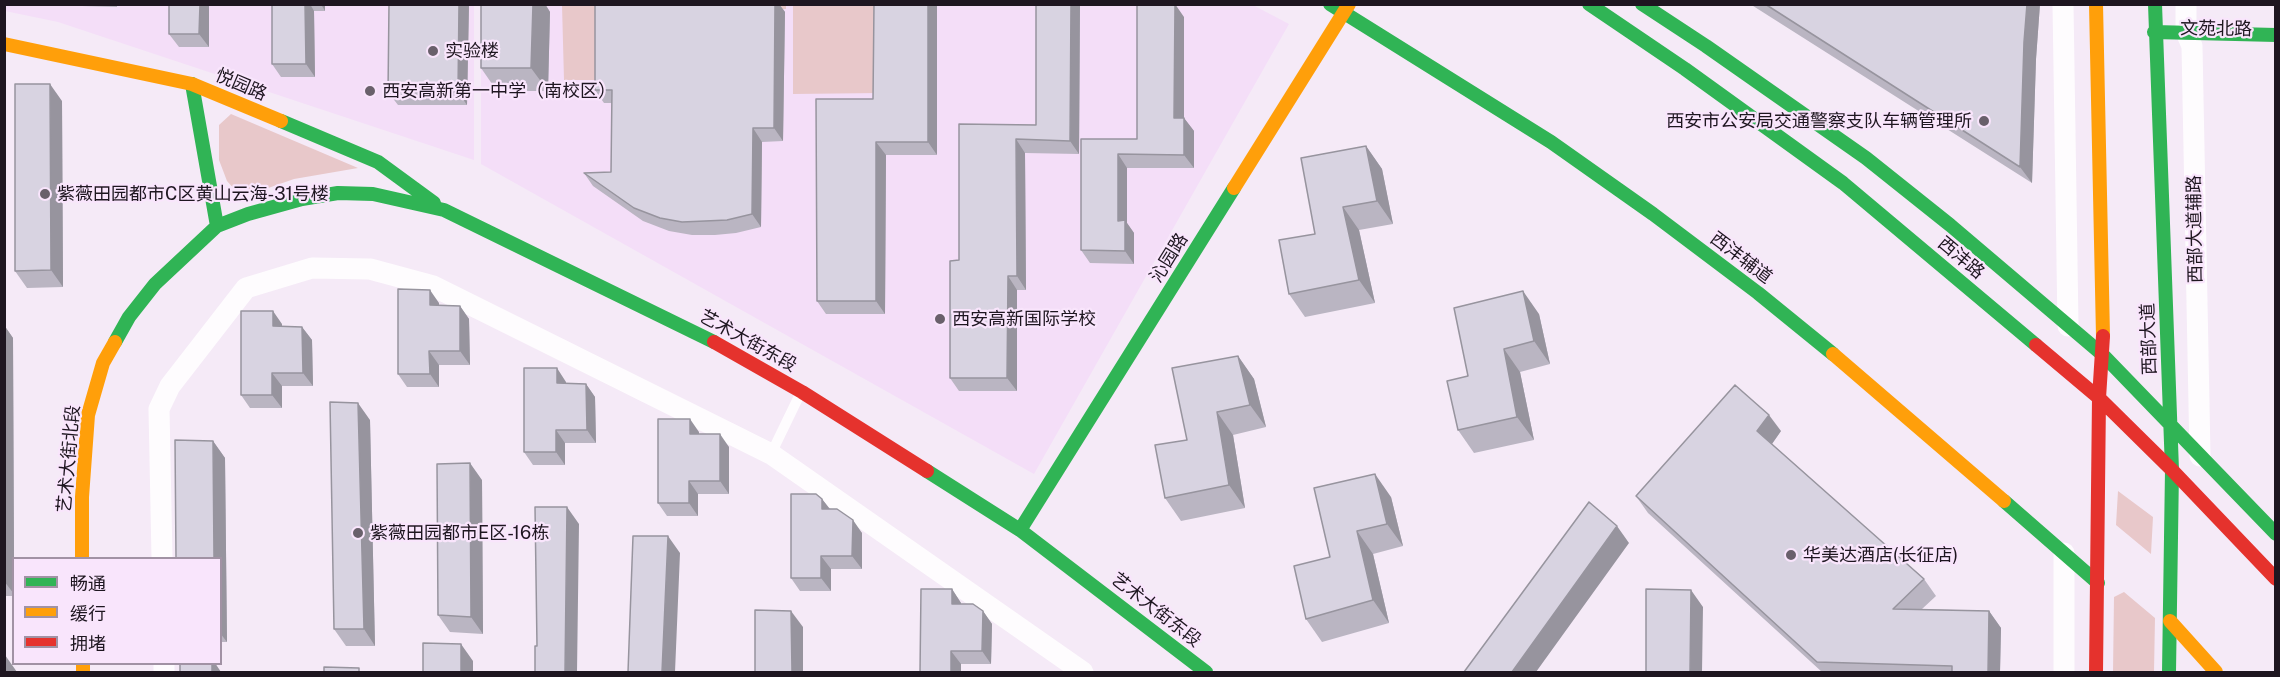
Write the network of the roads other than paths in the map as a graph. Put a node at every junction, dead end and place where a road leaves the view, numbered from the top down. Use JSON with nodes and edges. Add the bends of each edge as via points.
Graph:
{"nodes":[{"id":1,"x":1330,"y":4,"type":"edge"},
{"id":2,"x":1589,"y":4,"type":"edge"},
{"id":3,"x":1642,"y":4,"type":"edge"},
{"id":4,"x":2063,"y":4,"type":"edge"},
{"id":5,"x":2096,"y":4,"type":"edge"},
{"id":6,"x":2155,"y":4,"type":"edge"},
{"id":7,"x":2186,"y":4,"type":"edge"},
{"id":8,"x":1346,"y":8,"type":"edge"},
{"id":9,"x":2276,"y":34,"type":"edge"},
{"id":10,"x":2155,"y":39,"type":"junction"},
{"id":11,"x":2189,"y":39,"type":"junction"},
{"id":12,"x":4,"y":44,"type":"edge"},
{"id":13,"x":2276,"y":48,"type":"edge"},
{"id":14,"x":192,"y":84,"type":"junction"},
{"id":15,"x":444,"y":210,"type":"junction"},
{"id":16,"x":217,"y":226,"type":"junction"},
{"id":17,"x":2068,"y":326,"type":"junction"},
{"id":18,"x":2103,"y":355,"type":"junction"},
{"id":19,"x":802,"y":392,"type":"junction"},
{"id":20,"x":2099,"y":398,"type":"junction"},
{"id":21,"x":2171,"y":425,"type":"junction"},
{"id":22,"x":771,"y":454,"type":"junction"},
{"id":23,"x":2200,"y":456,"type":"junction"},
{"id":24,"x":2172,"y":470,"type":"junction"},
{"id":25,"x":1020,"y":530,"type":"junction"},
{"id":26,"x":2276,"y":534,"type":"edge"},
{"id":27,"x":2073,"y":549,"type":"junction"},
{"id":28,"x":82,"y":557,"type":"edge"},
{"id":29,"x":162,"y":557,"type":"edge"},
{"id":30,"x":2098,"y":559,"type":"junction"},
{"id":31,"x":2276,"y":579,"type":"edge"},
{"id":32,"x":2098,"y":583,"type":"junction"},
{"id":33,"x":2169,"y":621,"type":"junction"},
{"id":34,"x":1083,"y":672,"type":"edge"},
{"id":35,"x":1206,"y":672,"type":"edge"},
{"id":36,"x":2064,"y":672,"type":"edge"},
{"id":37,"x":2096,"y":672,"type":"edge"},
{"id":38,"x":2169,"y":672,"type":"edge"},
{"id":39,"x":2216,"y":672,"type":"edge"}],
"edges":[{"from":1,"to":8,"type":"main road","name":"西沣辅道"},
{"from":2,"to":20,"type":"main road","name":"西沣路","via":[[1843,183]]},
{"from":3,"to":17,"type":"main road","name":"西沣路","via":[[1866,158]]},
{"from":4,"to":17,"type":"street"},
{"from":5,"to":18,"type":"main road"},
{"from":6,"to":10,"type":"main road","name":"西部大道"},
{"from":7,"to":11,"type":"street","name":"西部大道辅路"},
{"from":8,"to":25,"type":"main road","name":"沁园路"},
{"from":8,"to":27,"type":"main road","name":"西沣辅道","via":[[1551,142],[1682,236]]},
{"from":9,"to":11,"type":"main road","name":"文苑北路"},
{"from":10,"to":11,"type":"main road","name":"文苑北路"},
{"from":10,"to":21,"type":"main road","name":"西部大道"},
{"from":11,"to":13,"type":"main road","name":"文苑北路"},
{"from":11,"to":23,"type":"street","name":"西部大道辅路"},
{"from":12,"to":14,"type":"main road","name":"悦园路"},
{"from":14,"to":15,"type":"main road","name":"悦园路","via":[[378,162]]},
{"from":14,"to":16,"type":"main road"},
{"from":15,"to":16,"type":"main road","name":"艺术大街东段","via":[[373,194],[338,193],[291,202]]},
{"from":15,"to":19,"type":"main road","name":"艺术大街东段","via":[[691,329]]},
{"from":16,"to":28,"type":"main road","name":"艺术大街北段","via":[[155,284],[129,317],[103,363],[88,415]]},
{"from":17,"to":18,"type":"main road","name":"西沣路"},
{"from":18,"to":20,"type":"main road"},
{"from":18,"to":21,"type":"main road","name":"西沣路"},
{"from":19,"to":22,"type":"lane"},
{"from":19,"to":25,"type":"main road","name":"艺术大街东段"},
{"from":20,"to":24,"type":"main road","name":"西沣路"},
{"from":20,"to":30,"type":"main road"},
{"from":21,"to":23,"type":"main road","name":"西沣路"},
{"from":21,"to":24,"type":"main road","name":"西部大道"},
{"from":22,"to":29,"type":"street","via":[[433,286],[370,269],[312,268],[246,288],[170,386],[159,409]]},
{"from":22,"to":34,"type":"street"},
{"from":23,"to":26,"type":"main road","name":"西沣路"},
{"from":24,"to":31,"type":"main road","name":"西沣路"},
{"from":24,"to":33,"type":"main road","name":"西部大道"},
{"from":25,"to":35,"type":"main road","name":"艺术大街东段"},
{"from":27,"to":30,"type":"main road","name":"西沣辅道"},
{"from":27,"to":32,"type":"main road","name":"西沣辅道"},
{"from":27,"to":36,"type":"street"},
{"from":30,"to":32,"type":"main road"},
{"from":32,"to":37,"type":"main road"},
{"from":33,"to":38,"type":"main road","name":"西部大道"},
{"from":33,"to":39,"type":"main road"}]}
